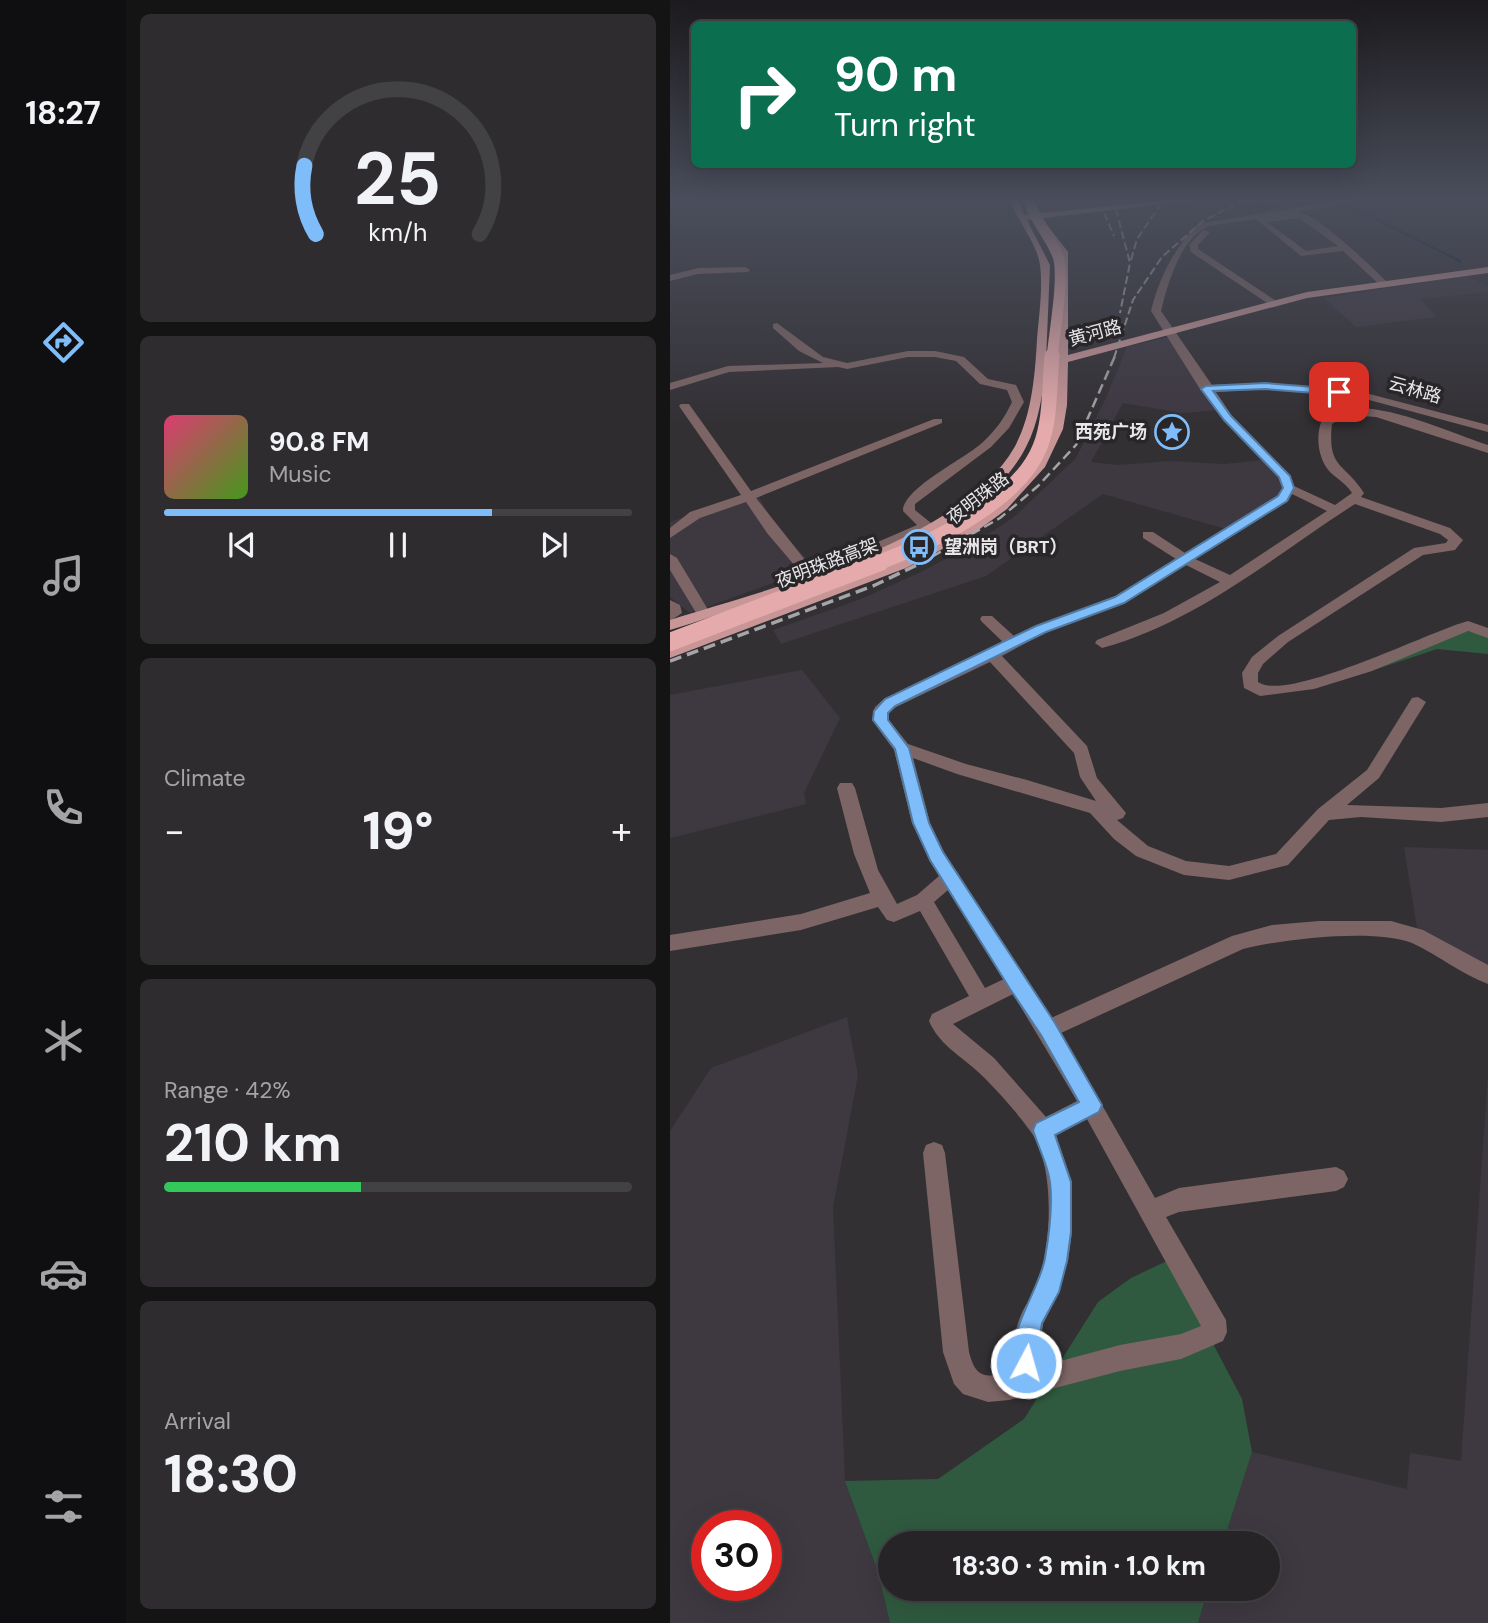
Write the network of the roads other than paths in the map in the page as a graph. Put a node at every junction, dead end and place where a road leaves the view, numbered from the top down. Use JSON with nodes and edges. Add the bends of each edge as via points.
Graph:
{"nodes":[{"id":1,"x":687,"y":274,"type":"edge"},
{"id":2,"x":1045,"y":274,"type":"edge"},
{"id":3,"x":1052,"y":274,"type":"edge"},
{"id":4,"x":1059,"y":274,"type":"edge"},
{"id":5,"x":1065,"y":274,"type":"edge"},
{"id":6,"x":1170,"y":274,"type":"edge"},
{"id":7,"x":1230,"y":274,"type":"edge"},
{"id":8,"x":1373,"y":274,"type":"edge"},
{"id":9,"x":1449,"y":274,"type":"edge"},
{"id":10,"x":670,"y":278,"type":"edge"},
{"id":11,"x":1381,"y":282,"type":"junction"},
{"id":12,"x":1272,"y":302,"type":"junction"},
{"id":13,"x":777,"y":326,"type":"dead end"},
{"id":14,"x":1169,"y":329,"type":"junction"},
{"id":15,"x":1061,"y":358,"type":"junction"},
{"id":16,"x":1040,"y":363,"type":"junction"},
{"id":17,"x":847,"y":366,"type":"junction"},
{"id":18,"x":670,"y":387,"type":"edge"},
{"id":19,"x":1206,"y":389,"type":"junction"},
{"id":20,"x":685,"y":406,"type":"dead end"},
{"id":21,"x":938,"y":421,"type":"dead end"},
{"id":22,"x":1488,"y":429,"type":"edge"},
{"id":23,"x":1488,"y":449,"type":"edge"},
{"id":24,"x":1289,"y":488,"type":"junction"},
{"id":25,"x":750,"y":496,"type":"junction"},
{"id":26,"x":1354,"y":499,"type":"junction"},
{"id":27,"x":1336,"y":510,"type":"junction"},
{"id":28,"x":670,"y":534,"type":"edge"},
{"id":29,"x":1148,"y":536,"type":"dead end"},
{"id":30,"x":670,"y":558,"type":"edge"},
{"id":31,"x":1185,"y":559,"type":"junction"},
{"id":32,"x":812,"y":578,"type":"junction"},
{"id":33,"x":1230,"y":581,"type":"junction"},
{"id":34,"x":777,"y":603,"type":"junction"},
{"id":35,"x":670,"y":605,"type":"edge"},
{"id":36,"x":703,"y":613,"type":"junction"},
{"id":37,"x":670,"y":616,"type":"edge"},
{"id":38,"x":987,"y":619,"type":"dead end"},
{"id":39,"x":670,"y":625,"type":"edge"},
{"id":40,"x":670,"y":631,"type":"edge"},
{"id":41,"x":1488,"y":633,"type":"edge"},
{"id":42,"x":670,"y":642,"type":"edge"},
{"id":43,"x":1102,"y":643,"type":"dead end"},
{"id":44,"x":1014,"y":644,"type":"junction"},
{"id":45,"x":670,"y":651,"type":"edge"},
{"id":46,"x":992,"y":655,"type":"junction"},
{"id":47,"x":1418,"y":702,"type":"dead end"},
{"id":48,"x":902,"y":748,"type":"junction"},
{"id":49,"x":846,"y":788,"type":"dead end"},
{"id":50,"x":1488,"y":810,"type":"edge"},
{"id":51,"x":1117,"y":813,"type":"dead end"},
{"id":52,"x":1324,"y":814,"type":"junction"},
{"id":53,"x":950,"y":878,"type":"junction"},
{"id":54,"x":881,"y":898,"type":"junction"},
{"id":55,"x":924,"y":901,"type":"junction"},
{"id":56,"x":670,"y":943,"type":"edge"},
{"id":57,"x":1488,"y":975,"type":"edge"},
{"id":58,"x":1016,"y":984,"type":"junction"},
{"id":59,"x":982,"y":1001,"type":"junction"},
{"id":60,"x":1048,"y":1029,"type":"junction"},
{"id":61,"x":1092,"y":1105,"type":"junction"},
{"id":62,"x":1043,"y":1130,"type":"junction"},
{"id":63,"x":934,"y":1153,"type":"dead end"},
{"id":64,"x":1336,"y":1179,"type":"dead end"},
{"id":65,"x":1150,"y":1213,"type":"junction"},
{"id":66,"x":1025,"y":1383,"type":"junction"}],
"edges":[{"from":1,"to":10,"type":"street"},
{"from":2,"to":16,"type":"main road","name":"夜明珠路"},
{"from":3,"to":40,"type":"highway","name":"夜明珠路高架","via":[[1037,429],[1022,462],[987,498],[931,534]]},
{"from":4,"to":34,"type":"highway","name":"夜明珠路高架","bridge":true,"via":[[1048,414],[1039,450],[1028,467],[962,525],[912,550]]},
{"from":5,"to":15,"type":"main road","name":"夜明珠路"},
{"from":6,"to":14,"type":"street","via":[[1156,311]]},
{"from":7,"to":12,"type":"street"},
{"from":8,"to":11,"type":"street"},
{"from":9,"to":11,"type":"main road","name":"黄河路"},
{"from":11,"to":12,"type":"main road","name":"黄河路"},
{"from":12,"to":14,"type":"main road","name":"黄河路"},
{"from":13,"to":17,"type":"street","via":[[819,359]]},
{"from":14,"to":15,"type":"main road","name":"黄河路"},
{"from":14,"to":19,"type":"street"},
{"from":15,"to":16,"type":"main road","name":"黄河路"},
{"from":15,"to":45,"type":"main road","name":"夜明珠路","via":[[1061,405],[1050,447],[1041,464],[1002,506],[972,528],[901,565]]},
{"from":16,"to":32,"type":"main road","name":"夜明珠路","via":[[1022,446],[993,483],[938,525]]},
{"from":17,"to":18,"type":"street","via":[[728,369]]},
{"from":17,"to":32,"type":"street","via":[[908,354],[950,356],[960,359],[984,382],[1012,387],[1018,402],[1005,427],[988,445],[918,492],[909,503],[909,511],[926,526],[824,568]]},
{"from":19,"to":22,"type":"street","name":"云林路","via":[[1265,386],[1358,394]]},
{"from":19,"to":24,"type":"street","via":[[1280,471]]},
{"from":20,"to":25,"type":"street"},
{"from":21,"to":25,"type":"street"},
{"from":23,"to":26,"type":"street","via":[[1378,415],[1347,412],[1336,416],[1326,422],[1326,454],[1335,470],[1347,476],[1355,488]]},
{"from":24,"to":27,"type":"street"},
{"from":24,"to":31,"type":"street","via":[[1283,498]]},
{"from":25,"to":28,"type":"street","via":[[695,515]]},
{"from":25,"to":32,"type":"street"},
{"from":26,"to":27,"type":"street"},
{"from":26,"to":41,"type":"street","via":[[1445,531],[1456,540],[1450,547],[1419,551],[1283,639],[1257,661],[1250,684],[1260,691],[1305,686],[1393,659],[1469,626]]},
{"from":27,"to":33,"type":"street"},
{"from":29,"to":31,"type":"street"},
{"from":30,"to":36,"type":"street"},
{"from":31,"to":33,"type":"street"},
{"from":31,"to":44,"type":"street","via":[[1119,600]]},
{"from":32,"to":36,"type":"main road","name":"夜明珠路"},
{"from":33,"to":43,"type":"street","via":[[1138,633]]},
{"from":34,"to":42,"type":"highway","name":"夜明珠路高架","bridge":true},
{"from":34,"to":45,"type":"main road","bridge":true},
{"from":35,"to":37,"type":"street","via":[[675,608]]},
{"from":36,"to":39,"type":"main road","name":"夜明珠路"},
{"from":38,"to":44,"type":"street"},
{"from":44,"to":46,"type":"street"},
{"from":46,"to":48,"type":"street","via":[[881,711],[881,720]]},
{"from":46,"to":51,"type":"street","via":[[1081,750],[1086,774]]},
{"from":47,"to":52,"type":"street","via":[[1373,774]]},
{"from":48,"to":52,"type":"street","via":[[1096,808],[1142,851],[1184,868],[1229,873],[1282,860]]},
{"from":48,"to":53,"type":"street","via":[[921,823]]},
{"from":49,"to":54,"type":"street"},
{"from":50,"to":52,"type":"street","via":[[1441,815],[1361,810]]},
{"from":53,"to":55,"type":"street"},
{"from":53,"to":58,"type":"street"},
{"from":54,"to":55,"type":"street","via":[[894,914]]},
{"from":54,"to":56,"type":"street","via":[[801,922]]},
{"from":55,"to":59,"type":"street"},
{"from":57,"to":60,"type":"street","via":[[1416,936],[1392,929],[1272,933],[1239,942]]},
{"from":58,"to":59,"type":"street"},
{"from":58,"to":60,"type":"street"},
{"from":59,"to":62,"type":"street","via":[[939,1021],[949,1036],[986,1065]]},
{"from":60,"to":61,"type":"street"},
{"from":61,"to":62,"type":"street"},
{"from":61,"to":65,"type":"street"},
{"from":62,"to":66,"type":"street","via":[[1060,1182],[1060,1232],[1047,1292],[1031,1320]]},
{"from":63,"to":66,"type":"street","via":[[961,1371],[970,1384],[990,1390]]},
{"from":64,"to":65,"type":"street","via":[[1179,1200]]},
{"from":65,"to":66,"type":"street","via":[[1213,1320],[1214,1332],[1191,1343]]}]}
